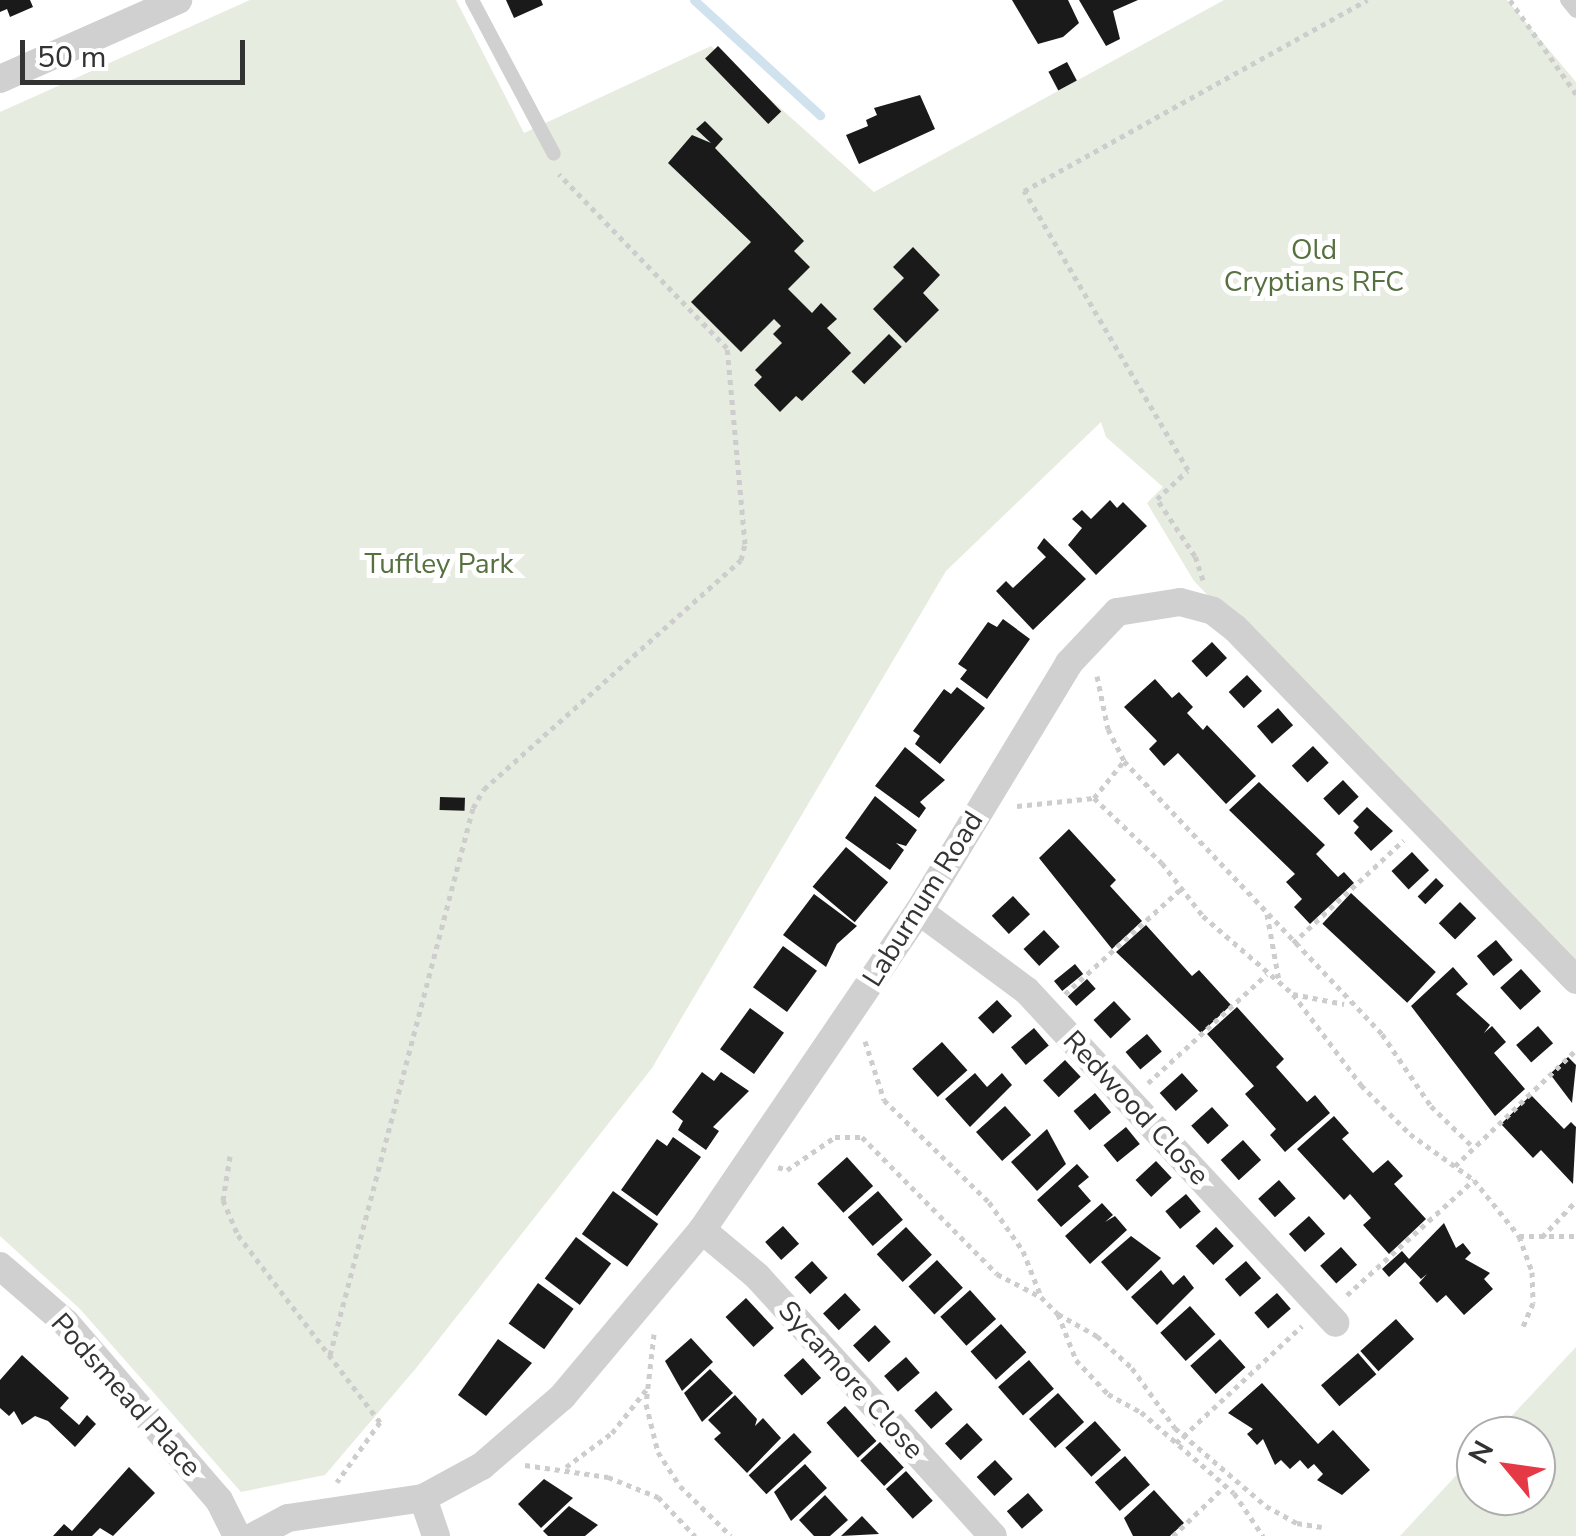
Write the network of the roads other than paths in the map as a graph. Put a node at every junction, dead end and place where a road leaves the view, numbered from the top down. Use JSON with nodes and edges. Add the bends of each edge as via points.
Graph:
{"nodes":[{"id":1,"x":178,"y":0,"type":"edge"},
{"id":2,"x":472,"y":0,"type":"edge"},
{"id":3,"x":1567,"y":0,"type":"edge"},
{"id":4,"x":1576,"y":11,"type":"edge"},
{"id":5,"x":0,"y":79,"type":"edge"},
{"id":6,"x":554,"y":154,"type":"road end"},
{"id":7,"x":919,"y":911,"type":"junction"},
{"id":8,"x":1576,"y":980,"type":"edge"},
{"id":9,"x":702,"y":1230,"type":"junction"},
{"id":10,"x":0,"y":1266,"type":"edge"},
{"id":11,"x":1328,"y":1315,"type":"road end"},
{"id":12,"x":423,"y":1498,"type":"junction"},
{"id":13,"x":238,"y":1536,"type":"edge"},
{"id":14,"x":254,"y":1536,"type":"edge"},
{"id":15,"x":436,"y":1536,"type":"edge"},
{"id":16,"x":994,"y":1536,"type":"edge"}],
"edges":[{"from":1,"to":5,"type":"street"},
{"from":2,"to":6,"type":"lane"},
{"from":3,"to":4,"type":"lane"},
{"from":7,"to":8,"type":"street","name":"Laburnum Road","via":[[1091,635],[1117,612],[1157,602],[1213,611]]},
{"from":7,"to":9,"type":"street","name":"Laburnum Road"},
{"from":7,"to":11,"type":"street","name":"Redwood Close","via":[[1046,1011]]},
{"from":9,"to":12,"type":"street","name":"Laburnum Road","via":[[562,1398],[482,1466]]},
{"from":9,"to":16,"type":"street","name":"Sycamore Close","via":[[757,1276]]},
{"from":10,"to":13,"type":"street","name":"Podsmead Place","via":[[66,1323],[219,1500]]},
{"from":12,"to":14,"type":"street","name":"Laburnum Road","via":[[288,1518]]},
{"from":12,"to":15,"type":"street"}]}
